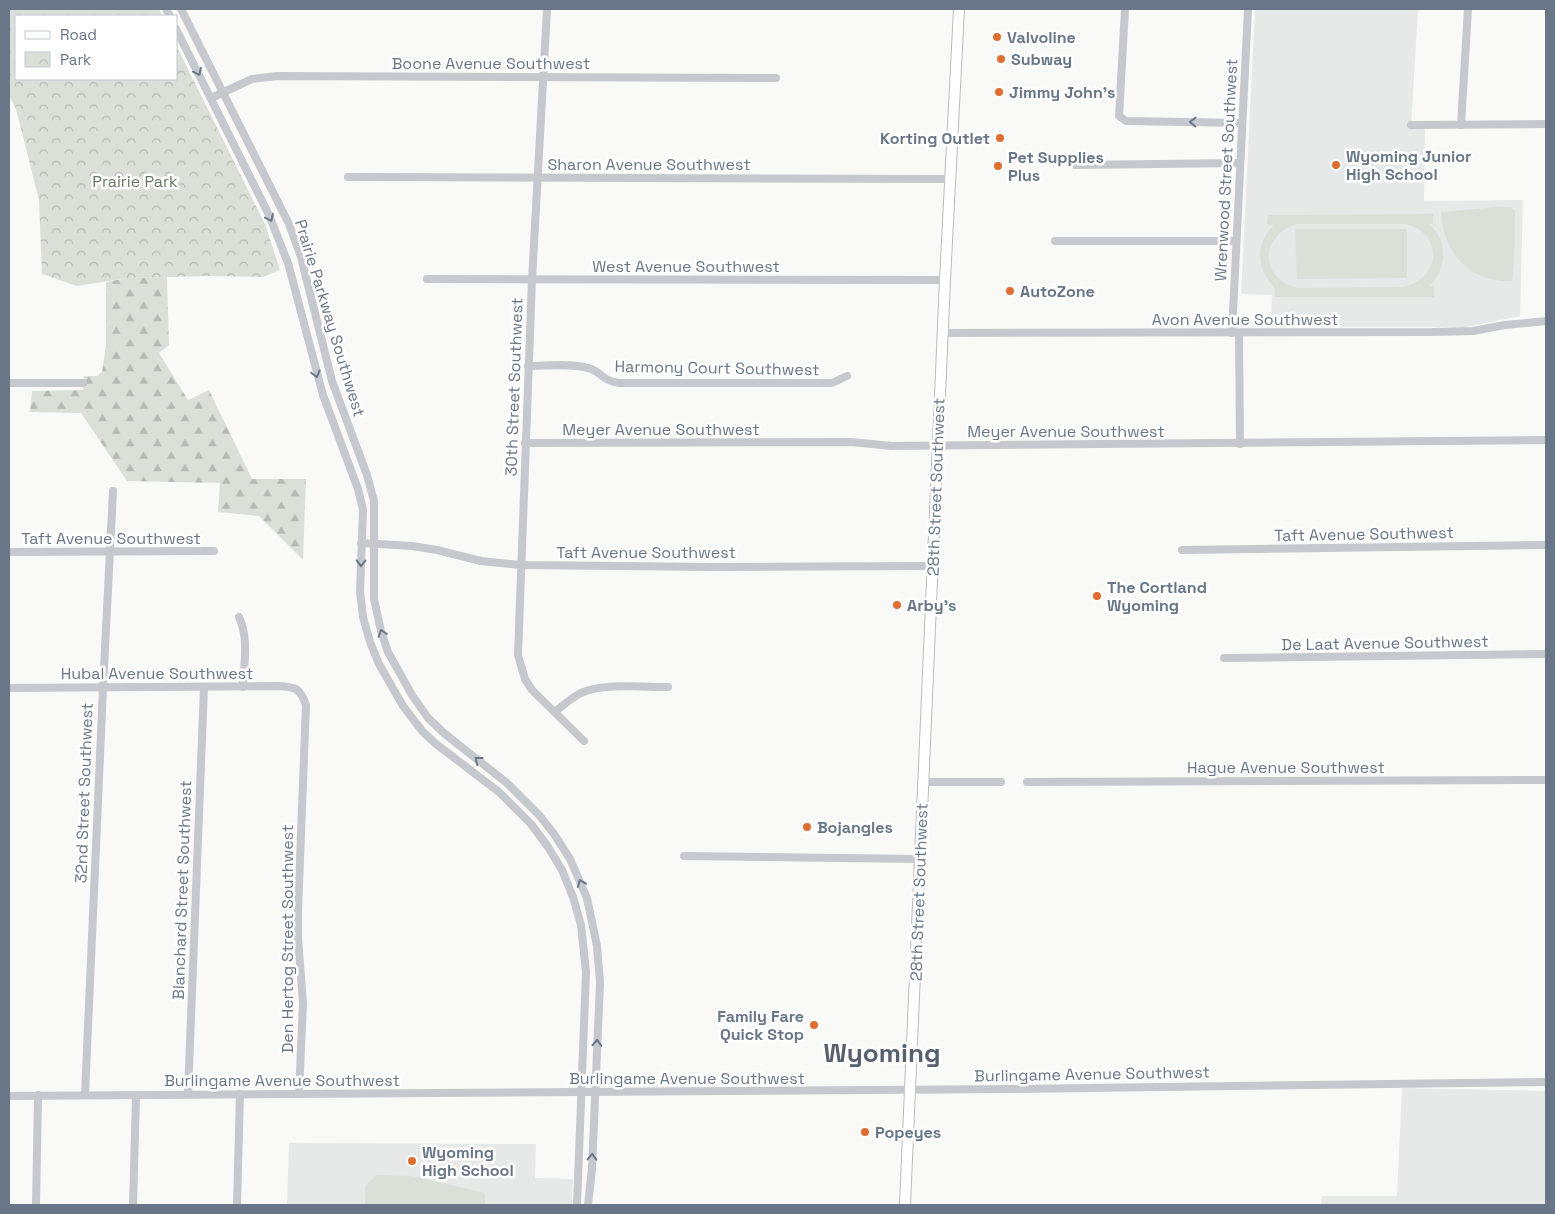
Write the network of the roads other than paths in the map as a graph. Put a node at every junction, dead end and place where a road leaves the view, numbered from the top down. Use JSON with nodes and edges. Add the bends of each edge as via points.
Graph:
{"nodes":[{"id":1,"x":181,"y":9,"type":"edge"},
{"id":2,"x":547,"y":9,"type":"edge"},
{"id":3,"x":959,"y":9,"type":"edge"},
{"id":4,"x":1124,"y":9,"type":"edge"},
{"id":5,"x":1248,"y":9,"type":"edge"},
{"id":6,"x":1468,"y":9,"type":"edge"},
{"id":7,"x":178,"y":33,"type":"edge"},
{"id":8,"x":544,"y":77,"type":"junction"},
{"id":9,"x":776,"y":78,"type":"dead end"},
{"id":10,"x":222,"y":91,"type":"junction"},
{"id":11,"x":211,"y":98,"type":"junction"},
{"id":12,"x":1242,"y":123,"type":"junction"},
{"id":13,"x":1546,"y":124,"type":"edge"},
{"id":14,"x":1410,"y":125,"type":"dead end"},
{"id":15,"x":1461,"y":125,"type":"junction"},
{"id":16,"x":1240,"y":164,"type":"junction"},
{"id":17,"x":1075,"y":165,"type":"dead end"},
{"id":18,"x":348,"y":177,"type":"dead end"},
{"id":19,"x":538,"y":178,"type":"junction"},
{"id":20,"x":950,"y":179,"type":"junction"},
{"id":21,"x":1055,"y":241,"type":"dead end"},
{"id":22,"x":1235,"y":241,"type":"junction"},
{"id":23,"x":427,"y":279,"type":"dead end"},
{"id":24,"x":532,"y":280,"type":"junction"},
{"id":25,"x":945,"y":280,"type":"junction"},
{"id":26,"x":1546,"y":321,"type":"edge"},
{"id":27,"x":1235,"y":333,"type":"junction"},
{"id":28,"x":943,"y":334,"type":"junction"},
{"id":29,"x":528,"y":366,"type":"junction"},
{"id":30,"x":847,"y":376,"type":"dead end"},
{"id":31,"x":9,"y":383,"type":"edge"},
{"id":32,"x":83,"y":383,"type":"dead end"},
{"id":33,"x":1546,"y":440,"type":"edge"},
{"id":34,"x":526,"y":443,"type":"junction"},
{"id":35,"x":1240,"y":444,"type":"junction"},
{"id":36,"x":938,"y":446,"type":"junction"},
{"id":37,"x":113,"y":491,"type":"dead end"},
{"id":38,"x":361,"y":543,"type":"junction"},
{"id":39,"x":375,"y":544,"type":"junction"},
{"id":40,"x":1546,"y":545,"type":"edge"},
{"id":41,"x":1182,"y":550,"type":"dead end"},
{"id":42,"x":110,"y":551,"type":"junction"},
{"id":43,"x":214,"y":551,"type":"dead end"},
{"id":44,"x":9,"y":552,"type":"edge"},
{"id":45,"x":521,"y":565,"type":"junction"},
{"id":46,"x":933,"y":566,"type":"junction"},
{"id":47,"x":239,"y":617,"type":"dead end"},
{"id":48,"x":1546,"y":654,"type":"edge"},
{"id":49,"x":1224,"y":658,"type":"dead end"},
{"id":50,"x":405,"y":684,"type":"junction"},
{"id":51,"x":244,"y":686,"type":"junction"},
{"id":52,"x":204,"y":687,"type":"junction"},
{"id":53,"x":668,"y":687,"type":"dead end"},
{"id":54,"x":9,"y":688,"type":"edge"},
{"id":55,"x":102,"y":688,"type":"junction"},
{"id":56,"x":394,"y":691,"type":"junction"},
{"id":57,"x":302,"y":694,"type":"joint"},
{"id":58,"x":555,"y":712,"type":"junction"},
{"id":59,"x":584,"y":741,"type":"dead end"},
{"id":60,"x":1546,"y":780,"type":"edge"},
{"id":61,"x":923,"y":782,"type":"junction"},
{"id":62,"x":1002,"y":782,"type":"dead end"},
{"id":63,"x":1026,"y":782,"type":"dead end"},
{"id":64,"x":684,"y":856,"type":"dead end"},
{"id":65,"x":920,"y":859,"type":"junction"},
{"id":66,"x":1546,"y":1082,"type":"edge"},
{"id":67,"x":910,"y":1090,"type":"junction"},
{"id":68,"x":581,"y":1092,"type":"junction"},
{"id":69,"x":595,"y":1092,"type":"junction"},
{"id":70,"x":188,"y":1094,"type":"junction"},
{"id":71,"x":240,"y":1094,"type":"junction"},
{"id":72,"x":299,"y":1094,"type":"junction"},
{"id":73,"x":38,"y":1095,"type":"junction"},
{"id":74,"x":9,"y":1096,"type":"edge"},
{"id":75,"x":85,"y":1096,"type":"junction"},
{"id":76,"x":136,"y":1096,"type":"junction"},
{"id":77,"x":36,"y":1205,"type":"edge"},
{"id":78,"x":133,"y":1205,"type":"edge"},
{"id":79,"x":237,"y":1205,"type":"edge"},
{"id":80,"x":577,"y":1205,"type":"edge"},
{"id":81,"x":588,"y":1205,"type":"edge"},
{"id":82,"x":905,"y":1205,"type":"edge"}],
"edges":[{"from":1,"to":10,"type":"street","name":"Prairie Parkway Southwest"},
{"from":2,"to":8,"type":"street","name":"30th Street Southwest"},
{"from":3,"to":20,"type":"main road","name":"28th Street Southwest"},
{"from":12,"to":4,"type":"street","one_way":true,"via":[[1126,120],[1119,116]]},
{"from":5,"to":12,"type":"street","name":"Wrenwood Street Southwest"},
{"from":6,"to":15,"type":"street"},
{"from":7,"to":11,"type":"street","name":"Prairie Parkway Southwest","one_way":true},
{"from":8,"to":9,"type":"street","name":"Boone Avenue Southwest"},
{"from":8,"to":10,"type":"street","name":"Boone Avenue Southwest","via":[[277,76],[252,79]]},
{"from":8,"to":19,"type":"street","name":"30th Street Southwest"},
{"from":10,"to":11,"type":"street","name":"Boone Avenue Southwest"},
{"from":10,"to":39,"type":"street","name":"Prairie Parkway Southwest","via":[[289,224],[301,257],[332,381],[368,475],[374,501]]},
{"from":11,"to":38,"type":"street","name":"Prairie Parkway Southwest","one_way":true,"via":[[269,215],[288,263],[323,395],[358,489],[363,510]]},
{"from":12,"to":16,"type":"street","name":"Wrenwood Street Southwest"},
{"from":13,"to":15,"type":"street"},
{"from":14,"to":15,"type":"street"},
{"from":16,"to":17,"type":"street"},
{"from":16,"to":22,"type":"street","name":"Wrenwood Street Southwest"},
{"from":18,"to":19,"type":"street","name":"Sharon Avenue Southwest"},
{"from":19,"to":20,"type":"street","name":"Sharon Avenue Southwest"},
{"from":19,"to":24,"type":"street","name":"30th Street Southwest"},
{"from":20,"to":25,"type":"main road","name":"28th Street Southwest"},
{"from":21,"to":22,"type":"street"},
{"from":22,"to":27,"type":"street","name":"Wrenwood Street Southwest"},
{"from":23,"to":24,"type":"street","name":"West Avenue Southwest"},
{"from":24,"to":25,"type":"street","name":"West Avenue Southwest"},
{"from":24,"to":29,"type":"street","name":"30th Street Southwest"},
{"from":25,"to":28,"type":"main road","name":"28th Street Southwest"},
{"from":26,"to":27,"type":"street","name":"Avon Avenue Southwest","via":[[1473,331]]},
{"from":27,"to":28,"type":"street","name":"Avon Avenue Southwest"},
{"from":27,"to":35,"type":"street","name":"Wrenwood Street Southwest"},
{"from":28,"to":36,"type":"main road","name":"28th Street Southwest"},
{"from":29,"to":30,"type":"street","name":"Harmony Court Southwest","via":[[582,366],[610,382],[619,383],[832,383]]},
{"from":29,"to":34,"type":"street","name":"30th Street Southwest"},
{"from":31,"to":32,"type":"street"},
{"from":33,"to":35,"type":"street","name":"Meyer Avenue Southwest"},
{"from":34,"to":36,"type":"street","name":"Meyer Avenue Southwest","via":[[851,442]]},
{"from":34,"to":45,"type":"street","name":"30th Street Southwest"},
{"from":35,"to":36,"type":"street","name":"Meyer Avenue Southwest"},
{"from":36,"to":46,"type":"main road","name":"28th Street Southwest"},
{"from":37,"to":42,"type":"street","name":"32nd Street Southwest"},
{"from":38,"to":39,"type":"street","name":"Taft Avenue Southwest"},
{"from":38,"to":56,"type":"street","name":"Prairie Parkway Southwest","one_way":true,"via":[[363,617],[379,664]]},
{"from":39,"to":45,"type":"street","name":"Taft Avenue Southwest","via":[[412,546],[480,561]]},
{"from":50,"to":39,"type":"street","name":"Prairie Parkway Southwest","one_way":true,"via":[[380,631],[374,581]]},
{"from":40,"to":41,"type":"street","name":"Taft Avenue Southwest"},
{"from":42,"to":43,"type":"street","name":"Taft Avenue Southwest"},
{"from":42,"to":44,"type":"street","name":"Taft Avenue Southwest"},
{"from":42,"to":55,"type":"street","name":"32nd Street Southwest"},
{"from":45,"to":46,"type":"street","name":"Taft Avenue Southwest"},
{"from":45,"to":58,"type":"street","name":"30th Street Southwest","via":[[520,665],[532,690]]},
{"from":46,"to":61,"type":"main road","name":"28th Street Southwest"},
{"from":47,"to":51,"type":"street","via":[[245,635]]},
{"from":48,"to":49,"type":"street","name":"De Laat Avenue Southwest"},
{"from":50,"to":56,"type":"street"},
{"from":69,"to":50,"type":"street","name":"Prairie Parkway Southwest","one_way":true,"via":[[600,973],[598,946],[580,878],[554,834],[524,798],[428,718]]},
{"from":51,"to":52,"type":"street","name":"Hubal Avenue Southwest"},
{"from":51,"to":57,"type":"street","name":"Hubal Avenue Southwest","via":[[290,687]]},
{"from":52,"to":55,"type":"street","name":"Hubal Avenue Southwest"},
{"from":52,"to":70,"type":"street","name":"Blanchard Street Southwest"},
{"from":53,"to":58,"type":"street","via":[[590,690],[570,699]]},
{"from":54,"to":55,"type":"street","name":"Hubal Avenue Southwest"},
{"from":55,"to":75,"type":"street","name":"32nd Street Southwest"},
{"from":56,"to":68,"type":"street","name":"Prairie Parkway Southwest","via":[[412,720],[430,738],[521,813],[562,870],[581,925],[585,953]]},
{"from":57,"to":72,"type":"street","name":"Den Hertog Street Southwest","via":[[306,705],[298,912],[303,1003]]},
{"from":58,"to":59,"type":"street","name":"30th Street Southwest"},
{"from":60,"to":63,"type":"street","name":"Hague Avenue Southwest"},
{"from":61,"to":62,"type":"street"},
{"from":61,"to":65,"type":"main road","name":"28th Street Southwest"},
{"from":64,"to":65,"type":"street"},
{"from":65,"to":67,"type":"main road","name":"28th Street Southwest"},
{"from":66,"to":67,"type":"street","name":"Burlingame Avenue Southwest"},
{"from":67,"to":69,"type":"street","name":"Burlingame Avenue Southwest"},
{"from":67,"to":82,"type":"main road","name":"28th Street Southwest"},
{"from":68,"to":69,"type":"street","name":"Burlingame Avenue Southwest"},
{"from":68,"to":72,"type":"street","name":"Burlingame Avenue Southwest"},
{"from":68,"to":80,"type":"street","name":"Prairie Parkway Southwest"},
{"from":81,"to":69,"type":"street","name":"Prairie Parkway Southwest","one_way":true},
{"from":70,"to":71,"type":"street","name":"Burlingame Avenue Southwest"},
{"from":70,"to":76,"type":"street","name":"Burlingame Avenue Southwest"},
{"from":71,"to":72,"type":"street","name":"Burlingame Avenue Southwest"},
{"from":71,"to":79,"type":"street"},
{"from":73,"to":74,"type":"street","name":"Burlingame Avenue Southwest"},
{"from":73,"to":75,"type":"street","name":"Burlingame Avenue Southwest"},
{"from":73,"to":77,"type":"street"},
{"from":75,"to":76,"type":"street","name":"Burlingame Avenue Southwest"},
{"from":76,"to":78,"type":"street"}]}
